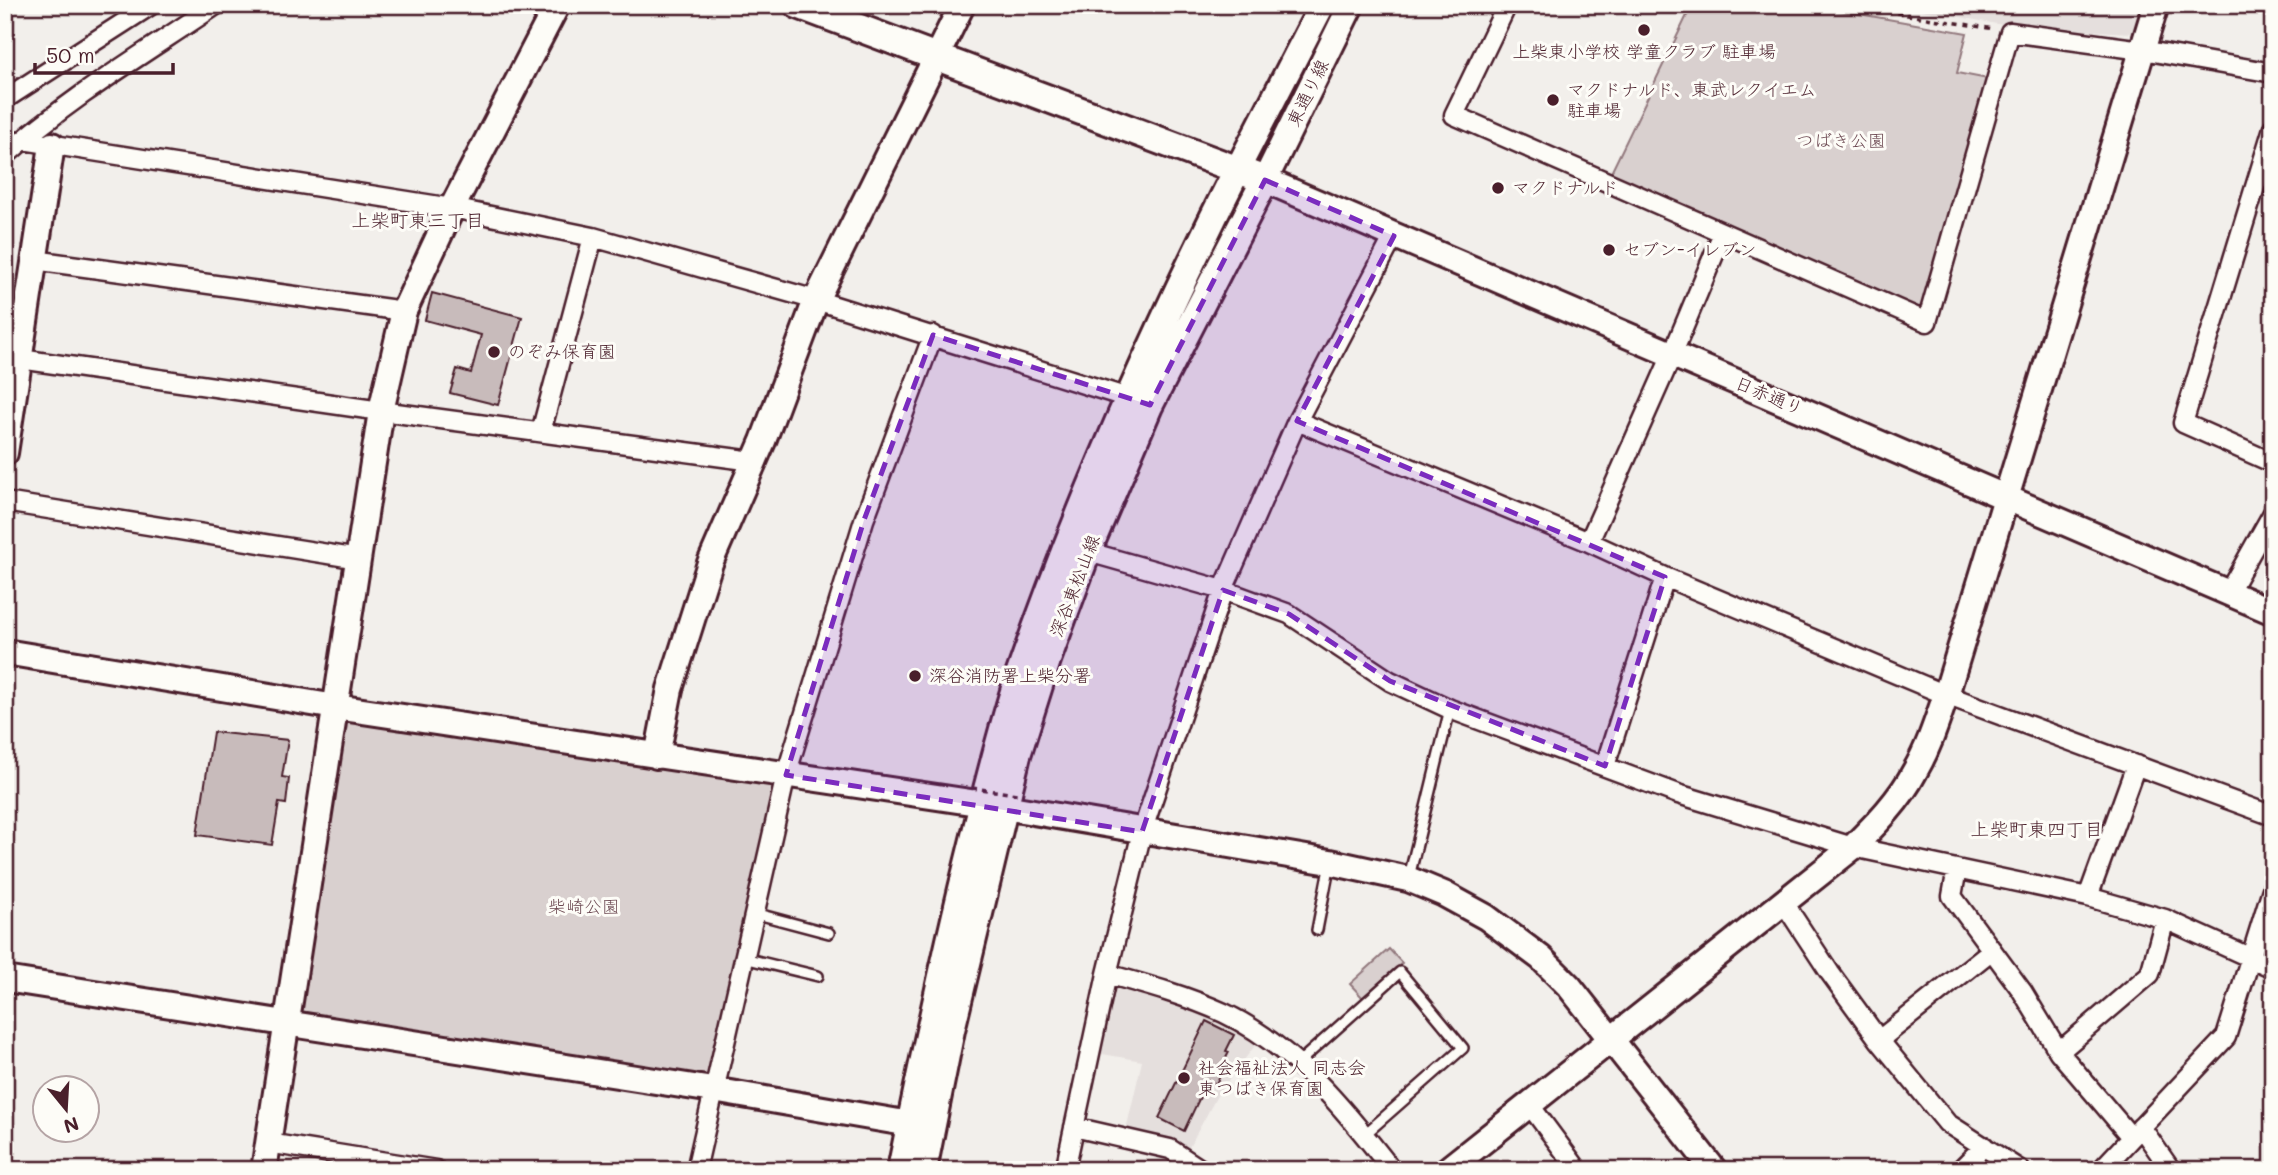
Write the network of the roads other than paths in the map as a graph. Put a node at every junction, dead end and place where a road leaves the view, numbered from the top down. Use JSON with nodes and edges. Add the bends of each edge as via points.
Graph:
{"nodes":[{"id":1,"x":151,"y":5,"type":"edge"},
{"id":2,"x":216,"y":5,"type":"edge"},
{"id":3,"x":556,"y":5,"type":"edge"},
{"id":4,"x":798,"y":5,"type":"edge"},
{"id":5,"x":962,"y":5,"type":"edge"},
{"id":6,"x":1322,"y":5,"type":"edge"},
{"id":7,"x":1351,"y":5,"type":"edge"},
{"id":8,"x":1507,"y":5,"type":"edge"},
{"id":9,"x":2156,"y":5,"type":"edge"},
{"id":10,"x":125,"y":12,"type":"edge"},
{"id":11,"x":2143,"y":51,"type":"junction"},
{"id":12,"x":937,"y":56,"type":"junction"},
{"id":13,"x":2273,"y":73,"type":"edge"},
{"id":14,"x":5,"y":99,"type":"edge"},
{"id":15,"x":2273,"y":128,"type":"edge"},
{"id":16,"x":23,"y":140,"type":"junction"},
{"id":17,"x":52,"y":145,"type":"junction"},
{"id":18,"x":5,"y":156,"type":"edge"},
{"id":19,"x":1237,"y":170,"type":"junction"},
{"id":20,"x":1265,"y":180,"type":"junction"},
{"id":21,"x":452,"y":208,"type":"junction"},
{"id":22,"x":1723,"y":233,"type":"junction"},
{"id":23,"x":1394,"y":236,"type":"junction"},
{"id":24,"x":593,"y":237,"type":"junction"},
{"id":25,"x":34,"y":260,"type":"junction"},
{"id":26,"x":816,"y":300,"type":"junction"},
{"id":27,"x":404,"y":311,"type":"junction"},
{"id":28,"x":933,"y":335,"type":"junction"},
{"id":29,"x":1672,"y":355,"type":"junction"},
{"id":30,"x":19,"y":359,"type":"junction"},
{"id":31,"x":1139,"y":402,"type":"junction"},
{"id":32,"x":381,"y":411,"type":"junction"},
{"id":33,"x":1297,"y":421,"type":"junction"},
{"id":34,"x":541,"y":432,"type":"junction"},
{"id":35,"x":5,"y":453,"type":"edge"},
{"id":36,"x":753,"y":461,"type":"junction"},
{"id":37,"x":2273,"y":463,"type":"edge"},
{"id":38,"x":2007,"y":498,"type":"junction"},
{"id":39,"x":5,"y":502,"type":"edge"},
{"id":40,"x":2273,"y":513,"type":"edge"},
{"id":41,"x":1589,"y":542,"type":"junction"},
{"id":42,"x":1078,"y":549,"type":"junction"},
{"id":43,"x":359,"y":559,"type":"junction"},
{"id":44,"x":1665,"y":577,"type":"junction"},
{"id":45,"x":1223,"y":590,"type":"junction"},
{"id":46,"x":2228,"y":593,"type":"junction"},
{"id":47,"x":2273,"y":612,"type":"edge"},
{"id":48,"x":5,"y":652,"type":"edge"},
{"id":49,"x":1946,"y":695,"type":"junction"},
{"id":50,"x":336,"y":707,"type":"junction"},
{"id":51,"x":1450,"y":709,"type":"junction"},
{"id":52,"x":657,"y":756,"type":"junction"},
{"id":53,"x":2136,"y":765,"type":"junction"},
{"id":54,"x":1605,"y":766,"type":"junction"},
{"id":55,"x":786,"y":775,"type":"junction"},
{"id":56,"x":996,"y":799,"type":"junction"},
{"id":57,"x":2273,"y":816,"type":"edge"},
{"id":58,"x":1142,"y":832,"type":"junction"},
{"id":59,"x":1853,"y":847,"type":"junction"},
{"id":60,"x":1330,"y":862,"type":"junction"},
{"id":61,"x":1957,"y":869,"type":"junction"},
{"id":62,"x":1408,"y":879,"type":"junction"},
{"id":63,"x":2273,"y":886,"type":"edge"},
{"id":64,"x":2088,"y":897,"type":"junction"},
{"id":65,"x":1784,"y":903,"type":"junction"},
{"id":66,"x":754,"y":913,"type":"junction"},
{"id":67,"x":2165,"y":919,"type":"junction"},
{"id":68,"x":1317,"y":930,"type":"dead end"},
{"id":69,"x":829,"y":933,"type":"dead end"},
{"id":70,"x":1992,"y":950,"type":"junction"},
{"id":71,"x":2251,"y":957,"type":"junction"},
{"id":72,"x":744,"y":958,"type":"junction"},
{"id":73,"x":2273,"y":968,"type":"edge"},
{"id":74,"x":1107,"y":974,"type":"junction"},
{"id":75,"x":818,"y":976,"type":"dead end"},
{"id":76,"x":5,"y":979,"type":"edge"},
{"id":77,"x":286,"y":1024,"type":"junction"},
{"id":78,"x":1611,"y":1038,"type":"junction"},
{"id":79,"x":1879,"y":1040,"type":"junction"},
{"id":80,"x":2059,"y":1052,"type":"junction"},
{"id":81,"x":1298,"y":1063,"type":"junction"},
{"id":82,"x":713,"y":1090,"type":"junction"},
{"id":83,"x":1529,"y":1104,"type":"junction"},
{"id":84,"x":921,"y":1126,"type":"junction"},
{"id":85,"x":1074,"y":1127,"type":"junction"},
{"id":86,"x":2136,"y":1132,"type":"junction"},
{"id":87,"x":1364,"y":1135,"type":"junction"},
{"id":88,"x":268,"y":1143,"type":"junction"},
{"id":89,"x":1984,"y":1146,"type":"junction"},
{"id":90,"x":264,"y":1170,"type":"edge"},
{"id":91,"x":436,"y":1170,"type":"edge"},
{"id":92,"x":696,"y":1170,"type":"edge"},
{"id":93,"x":901,"y":1170,"type":"edge"},
{"id":94,"x":923,"y":1170,"type":"edge"},
{"id":95,"x":1065,"y":1170,"type":"edge"},
{"id":96,"x":1202,"y":1170,"type":"edge"},
{"id":97,"x":1392,"y":1170,"type":"edge"},
{"id":98,"x":1447,"y":1170,"type":"edge"},
{"id":99,"x":1578,"y":1170,"type":"edge"},
{"id":100,"x":1714,"y":1170,"type":"edge"},
{"id":101,"x":1960,"y":1170,"type":"edge"},
{"id":102,"x":2020,"y":1170,"type":"edge"},
{"id":103,"x":2101,"y":1170,"type":"edge"},
{"id":104,"x":2171,"y":1170,"type":"edge"}],
"edges":[{"from":1,"to":10,"type":"street"},
{"from":2,"to":16,"type":"street"},
{"from":3,"to":21,"type":"street"},
{"from":4,"to":12,"type":"main road"},
{"from":5,"to":12,"type":"street"},
{"from":6,"to":19,"type":"street","name":"東通り線"},
{"from":7,"to":20,"type":"street","name":"東通り線"},
{"from":8,"to":22,"type":"street","via":[[1454,115]]},
{"from":9,"to":11,"type":"street"},
{"from":10,"to":14,"type":"street"},
{"from":11,"to":13,"type":"street"},
{"from":11,"to":22,"type":"street","via":[[2010,32],[1927,322]]},
{"from":11,"to":38,"type":"street"},
{"from":12,"to":19,"type":"main road"},
{"from":12,"to":26,"type":"street"},
{"from":15,"to":37,"type":"street","via":[[2183,423]]},
{"from":16,"to":17,"type":"street"},
{"from":16,"to":18,"type":"street"},
{"from":17,"to":21,"type":"street"},
{"from":17,"to":25,"type":"street"},
{"from":19,"to":20,"type":"main road"},
{"from":19,"to":31,"type":"main road","name":"深谷東松山線","via":[[1174,296]]},
{"from":20,"to":23,"type":"street","name":"日赤通り"},
{"from":20,"to":31,"type":"main road","name":"深谷東松山線"},
{"from":21,"to":24,"type":"street"},
{"from":21,"to":27,"type":"street"},
{"from":22,"to":29,"type":"street"},
{"from":23,"to":29,"type":"street","name":"日赤通り"},
{"from":23,"to":33,"type":"street"},
{"from":24,"to":26,"type":"street"},
{"from":24,"to":34,"type":"street"},
{"from":25,"to":27,"type":"street"},
{"from":25,"to":30,"type":"street"},
{"from":26,"to":28,"type":"street"},
{"from":26,"to":36,"type":"street"},
{"from":27,"to":32,"type":"street"},
{"from":28,"to":31,"type":"street"},
{"from":28,"to":55,"type":"street","via":[[864,520]]},
{"from":29,"to":38,"type":"street","name":"日赤通り"},
{"from":29,"to":41,"type":"street"},
{"from":30,"to":32,"type":"street"},
{"from":30,"to":35,"type":"street"},
{"from":31,"to":42,"type":"main road","name":"深谷東松山線"},
{"from":32,"to":34,"type":"street"},
{"from":32,"to":43,"type":"street"},
{"from":33,"to":41,"type":"street"},
{"from":33,"to":45,"type":"street"},
{"from":34,"to":36,"type":"street"},
{"from":36,"to":52,"type":"street","via":[[686,633]]},
{"from":38,"to":46,"type":"street","name":"日赤通り"},
{"from":38,"to":49,"type":"street"},
{"from":39,"to":43,"type":"street"},
{"from":40,"to":46,"type":"street"},
{"from":41,"to":44,"type":"street"},
{"from":42,"to":45,"type":"street"},
{"from":42,"to":56,"type":"main road","name":"深谷東松山線","via":[[1017,755]]},
{"from":43,"to":50,"type":"street"},
{"from":44,"to":49,"type":"street"},
{"from":44,"to":54,"type":"street"},
{"from":45,"to":51,"type":"street","via":[[1289,614],[1390,681]]},
{"from":45,"to":58,"type":"street"},
{"from":46,"to":47,"type":"street","name":"日赤通り"},
{"from":48,"to":50,"type":"street"},
{"from":49,"to":53,"type":"street"},
{"from":49,"to":59,"type":"street","via":[[1915,772],[1885,814]]},
{"from":50,"to":52,"type":"street"},
{"from":50,"to":77,"type":"street"},
{"from":51,"to":54,"type":"street"},
{"from":51,"to":62,"type":"lane"},
{"from":52,"to":55,"type":"street"},
{"from":53,"to":57,"type":"street"},
{"from":53,"to":64,"type":"street"},
{"from":54,"to":59,"type":"street"},
{"from":55,"to":56,"type":"street"},
{"from":55,"to":66,"type":"street"},
{"from":56,"to":58,"type":"street"},
{"from":56,"to":84,"type":"main road","name":"深谷東松山線","via":[[951,1030]]},
{"from":58,"to":60,"type":"street"},
{"from":58,"to":74,"type":"street"},
{"from":59,"to":61,"type":"street"},
{"from":59,"to":65,"type":"street"},
{"from":60,"to":62,"type":"street"},
{"from":60,"to":68,"type":"lane"},
{"from":61,"to":64,"type":"street"},
{"from":61,"to":70,"type":"street","via":[[1952,896]]},
{"from":62,"to":78,"type":"street","via":[[1486,917],[1541,958]]},
{"from":63,"to":71,"type":"street"},
{"from":64,"to":67,"type":"street"},
{"from":65,"to":78,"type":"street"},
{"from":65,"to":79,"type":"street"},
{"from":66,"to":69,"type":"lane"},
{"from":66,"to":72,"type":"street"},
{"from":67,"to":71,"type":"street"},
{"from":67,"to":80,"type":"street","via":[[2150,974]]},
{"from":70,"to":79,"type":"street"},
{"from":70,"to":80,"type":"street"},
{"from":71,"to":73,"type":"street"},
{"from":71,"to":86,"type":"street","via":[[2226,1037]]},
{"from":72,"to":75,"type":"lane"},
{"from":72,"to":82,"type":"street"},
{"from":74,"to":81,"type":"street","via":[[1227,1014]]},
{"from":74,"to":85,"type":"street"},
{"from":76,"to":77,"type":"street"},
{"from":77,"to":82,"type":"street"},
{"from":77,"to":88,"type":"street"},
{"from":78,"to":83,"type":"street"},
{"from":78,"to":100,"type":"street"},
{"from":79,"to":89,"type":"street","via":[[1947,1123]]},
{"from":80,"to":86,"type":"street"},
{"from":81,"to":87,"type":"street"},
{"from":81,"to":87,"type":"lane","via":[[1400,972],[1463,1048]]},
{"from":82,"to":84,"type":"street"},
{"from":82,"to":92,"type":"street"},
{"from":83,"to":98,"type":"street"},
{"from":83,"to":99,"type":"street"},
{"from":84,"to":93,"type":"main road","name":"深谷東松山線"},
{"from":84,"to":94,"type":"main road","name":"深谷東松山線"},
{"from":85,"to":95,"type":"street"},
{"from":85,"to":96,"type":"street","via":[[1170,1149]]},
{"from":86,"to":103,"type":"street"},
{"from":86,"to":104,"type":"street"},
{"from":87,"to":97,"type":"street"},
{"from":88,"to":90,"type":"street"},
{"from":88,"to":91,"type":"street"},
{"from":89,"to":101,"type":"street"},
{"from":89,"to":102,"type":"street"}]}
